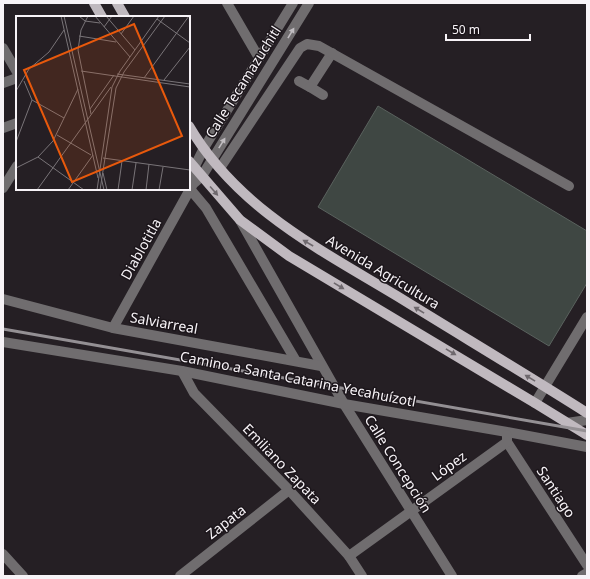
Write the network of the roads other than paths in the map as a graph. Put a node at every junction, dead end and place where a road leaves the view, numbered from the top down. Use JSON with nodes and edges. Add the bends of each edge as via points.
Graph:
{"nodes":[{"id":1,"x":94,"y":3,"type":"edge"},
{"id":2,"x":117,"y":3,"type":"edge"},
{"id":3,"x":227,"y":3,"type":"edge"},
{"id":4,"x":293,"y":3,"type":"edge"},
{"id":5,"x":309,"y":3,"type":"edge"},
{"id":6,"x":101,"y":16,"type":"edge"},
{"id":7,"x":124,"y":16,"type":"edge"},
{"id":8,"x":3,"y":48,"type":"edge"},
{"id":9,"x":332,"y":53,"type":"junction"},
{"id":10,"x":260,"y":58,"type":"junction"},
{"id":11,"x":16,"y":70,"type":"edge"},
{"id":12,"x":16,"y":78,"type":"edge"},
{"id":13,"x":299,"y":81,"type":"dead end"},
{"id":14,"x":3,"y":83,"type":"edge"},
{"id":15,"x":310,"y":87,"type":"junction"},
{"id":16,"x":323,"y":95,"type":"dead end"},
{"id":17,"x":16,"y":124,"type":"edge"},
{"id":18,"x":190,"y":127,"type":"edge"},
{"id":19,"x":3,"y":128,"type":"edge"},
{"id":20,"x":204,"y":148,"type":"junction"},
{"id":21,"x":212,"y":158,"type":"junction"},
{"id":22,"x":192,"y":164,"type":"edge"},
{"id":23,"x":16,"y":168,"type":"edge"},
{"id":24,"x":220,"y":168,"type":"junction"},
{"id":25,"x":202,"y":176,"type":"junction"},
{"id":26,"x":192,"y":186,"type":"junction"},
{"id":27,"x":569,"y":186,"type":"dead end"},
{"id":28,"x":3,"y":188,"type":"edge"},
{"id":29,"x":190,"y":190,"type":"edge"},
{"id":30,"x":190,"y":190,"type":"edge"},
{"id":31,"x":240,"y":220,"type":"junction"},
{"id":32,"x":3,"y":299,"type":"edge"},
{"id":33,"x":587,"y":317,"type":"edge"},
{"id":34,"x":113,"y":328,"type":"junction"},
{"id":35,"x":3,"y":342,"type":"edge"},
{"id":36,"x":296,"y":361,"type":"junction"},
{"id":37,"x":321,"y":366,"type":"junction"},
{"id":38,"x":182,"y":371,"type":"junction"},
{"id":39,"x":545,"y":387,"type":"junction"},
{"id":40,"x":536,"y":403,"type":"junction"},
{"id":41,"x":344,"y":404,"type":"junction"},
{"id":42,"x":587,"y":413,"type":"edge"},
{"id":43,"x":587,"y":420,"type":"edge"},
{"id":44,"x":567,"y":423,"type":"junction"},
{"id":45,"x":587,"y":436,"type":"edge"},
{"id":46,"x":507,"y":437,"type":"junction"},
{"id":47,"x":587,"y":447,"type":"edge"},
{"id":48,"x":289,"y":490,"type":"junction"},
{"id":49,"x":411,"y":511,"type":"junction"},
{"id":50,"x":3,"y":554,"type":"edge"},
{"id":51,"x":349,"y":556,"type":"junction"},
{"id":52,"x":587,"y":565,"type":"edge"},
{"id":53,"x":587,"y":573,"type":"edge"},
{"id":54,"x":23,"y":576,"type":"edge"},
{"id":55,"x":180,"y":576,"type":"edge"},
{"id":56,"x":362,"y":576,"type":"edge"},
{"id":57,"x":452,"y":576,"type":"edge"},
{"id":58,"x":582,"y":576,"type":"edge"}],
"edges":[{"from":1,"to":6,"type":"main road"},
{"from":2,"to":7,"type":"main road"},
{"from":3,"to":10,"type":"street"},
{"from":4,"to":10,"type":"street","name":"Calle Tecamazuchitl"},
{"from":21,"to":5,"type":"street","name":"Calle Tecamazuchitl","one_way":true},
{"from":8,"to":11,"type":"street"},
{"from":9,"to":15,"type":"street"},
{"from":9,"to":24,"type":"street","via":[[319,46],[307,44],[300,48]]},
{"from":9,"to":27,"type":"street"},
{"from":10,"to":20,"type":"street","name":"Calle Tecamazuchitl"},
{"from":12,"to":14,"type":"street"},
{"from":13,"to":15,"type":"street"},
{"from":15,"to":16,"type":"street"},
{"from":17,"to":19,"type":"street"},
{"from":18,"to":20,"type":"main road","name":"Avenida Agricultura"},
{"from":20,"to":21,"type":"main road","name":"Avenida Agricultura"},
{"from":20,"to":22,"type":"street","name":"Calle Tecamazuchitl"},
{"from":21,"to":24,"type":"main road","name":"Avenida Agricultura"},
{"from":21,"to":25,"type":"street","name":"Calle Tecamazuchitl"},
{"from":22,"to":25,"type":"main road"},
{"from":22,"to":26,"type":"street","name":"Diablotitla"},
{"from":23,"to":28,"type":"street"},
{"from":39,"to":24,"type":"main road","name":"Avenida Agricultura","one_way":true,"via":[[299,238],[251,202]]},
{"from":25,"to":26,"type":"street","name":"Diablotitla"},
{"from":25,"to":31,"type":"main road","one_way":true},
{"from":26,"to":30,"type":"street","name":"Diablotitla"},
{"from":26,"to":36,"type":"street"},
{"from":29,"to":34,"type":"street","name":"Diablotitla"},
{"from":31,"to":37,"type":"street","name":"Calle Concepción"},
{"from":31,"to":40,"type":"main road","one_way":true,"via":[[289,256]]},
{"from":32,"to":34,"type":"street","name":"Salviarreal"},
{"from":33,"to":39,"type":"street"},
{"from":34,"to":36,"type":"street","name":"Salviarreal"},
{"from":35,"to":38,"type":"street","name":"Camino a Santa Catarina Yecahuízotl"},
{"from":36,"to":37,"type":"street","name":"Salviarreal"},
{"from":37,"to":41,"type":"street","name":"Calle Concepción"},
{"from":38,"to":41,"type":"street","name":"Camino a Santa Catarina Yecahuízotl"},
{"from":38,"to":48,"type":"street","name":"Emiliano Zapata","via":[[194,393]]},
{"from":39,"to":40,"type":"street"},
{"from":39,"to":42,"type":"main road","name":"Avenida Agricultura"},
{"from":40,"to":44,"type":"main road"},
{"from":41,"to":46,"type":"street","name":"Camino a Santa Catarina Yecahuízotl"},
{"from":41,"to":49,"type":"street","name":"Calle Concepción"},
{"from":43,"to":44,"type":"street"},
{"from":44,"to":45,"type":"main road"},
{"from":46,"to":47,"type":"street","name":"Camino a Santa Catarina Yecahuízotl"},
{"from":46,"to":49,"type":"street","name":"López"},
{"from":46,"to":52,"type":"street","name":"Santiago"},
{"from":48,"to":51,"type":"street","name":"Emiliano Zapata"},
{"from":48,"to":55,"type":"street","name":"Zapata"},
{"from":49,"to":51,"type":"street","name":"López"},
{"from":49,"to":57,"type":"street","name":"Calle Concepción"},
{"from":50,"to":54,"type":"street"},
{"from":51,"to":56,"type":"street","name":"Emiliano Zapata"},
{"from":53,"to":58,"type":"street"}]}
